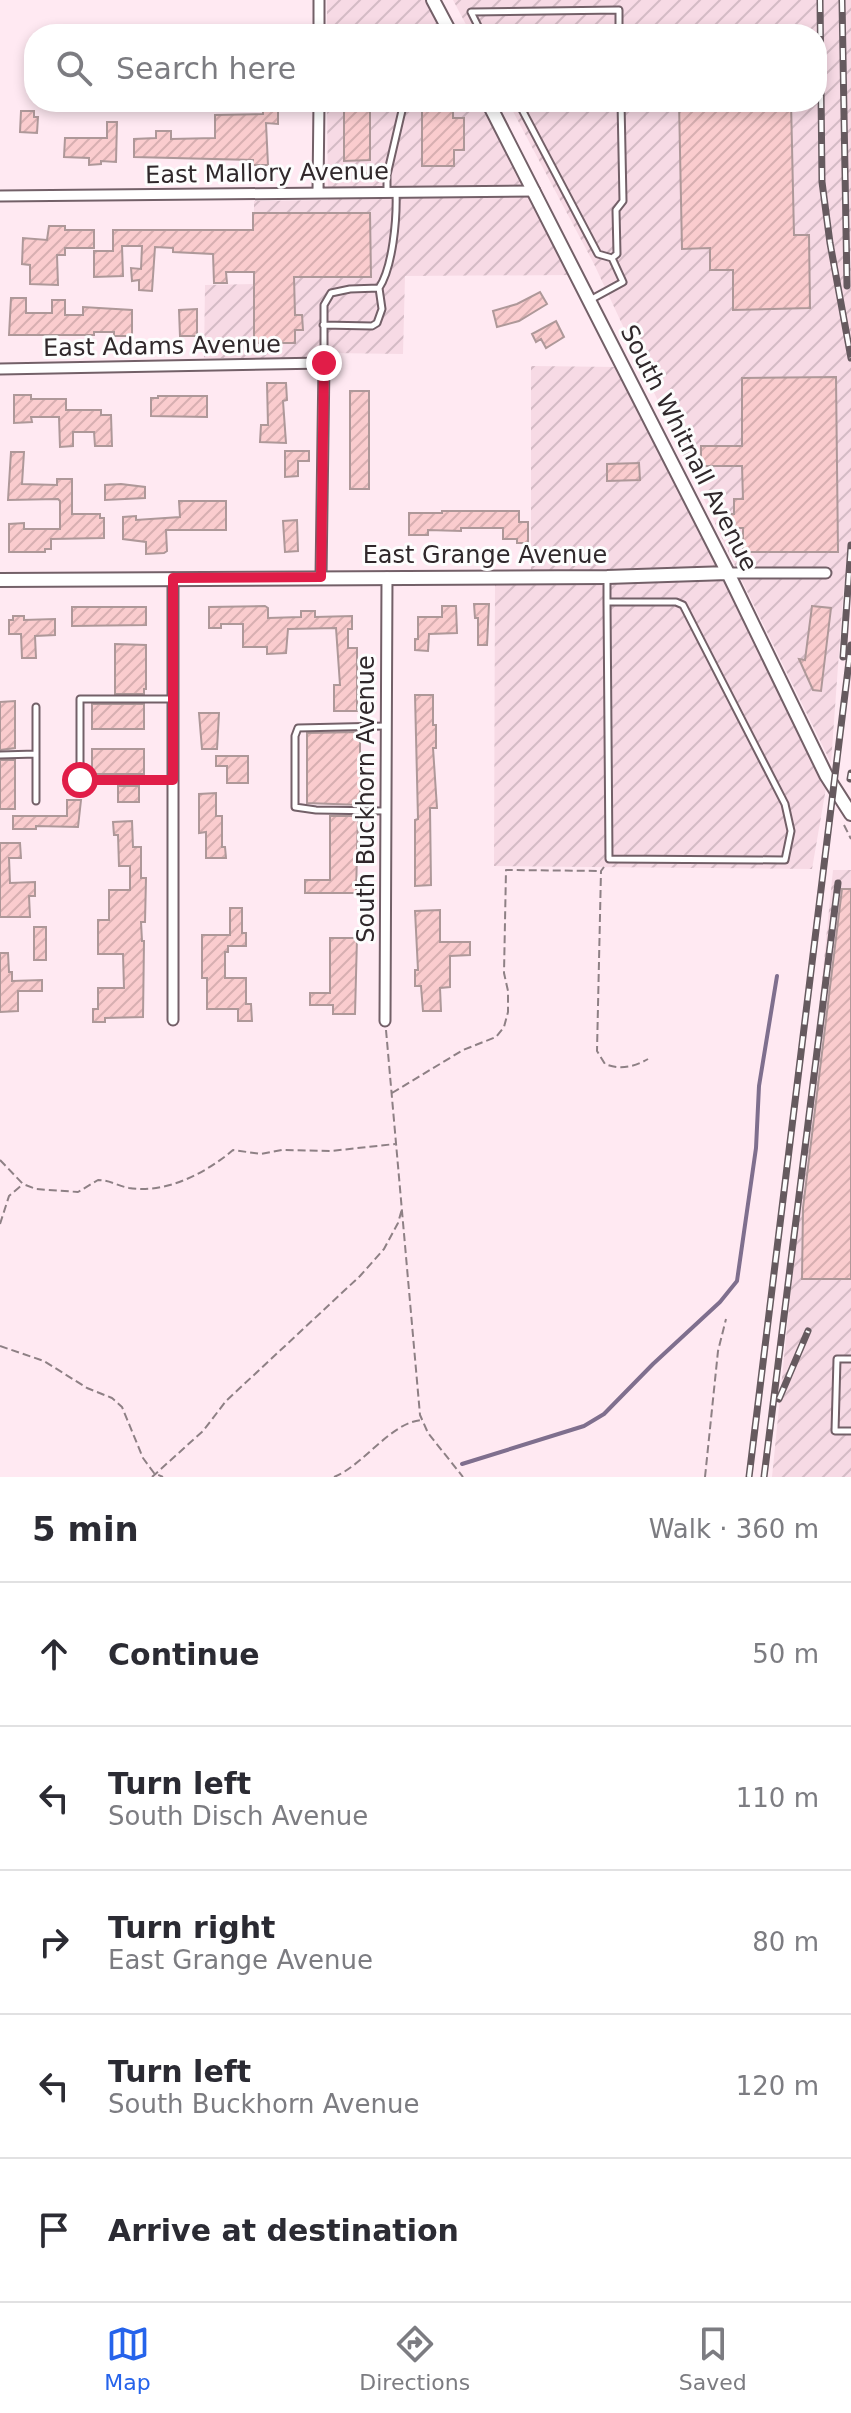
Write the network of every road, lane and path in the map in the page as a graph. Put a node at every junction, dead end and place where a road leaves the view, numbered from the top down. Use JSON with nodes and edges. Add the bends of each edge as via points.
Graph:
{"nodes":[{"id":1,"x":319,"y":0,"type":"edge"},
{"id":2,"x":433,"y":0,"type":"edge"},
{"id":3,"x":319,"y":24,"type":"edge"},
{"id":4,"x":446,"y":24,"type":"edge"},
{"id":5,"x":477,"y":24,"type":"edge"},
{"id":6,"x":619,"y":24,"type":"edge"},
{"id":7,"x":319,"y":112,"type":"edge"},
{"id":8,"x":402,"y":112,"type":"edge"},
{"id":9,"x":493,"y":112,"type":"edge"},
{"id":10,"x":523,"y":112,"type":"edge"},
{"id":11,"x":621,"y":112,"type":"edge"},
{"id":12,"x":318,"y":191,"type":"junction"},
{"id":13,"x":391,"y":191,"type":"junction"},
{"id":14,"x":535,"y":191,"type":"junction"},
{"id":15,"x":0,"y":196,"type":"edge"},
{"id":16,"x":612,"y":258,"type":"junction"},
{"id":17,"x":379,"y":288,"type":"junction"},
{"id":18,"x":590,"y":300,"type":"junction"},
{"id":19,"x":323,"y":325,"type":"junction"},
{"id":20,"x":324,"y":363,"type":"junction"},
{"id":21,"x":0,"y":369,"type":"edge"},
{"id":22,"x":728,"y":573,"type":"junction"},
{"id":23,"x":826,"y":573,"type":"dead end"},
{"id":24,"x":321,"y":577,"type":"junction"},
{"id":25,"x":387,"y":577,"type":"junction"},
{"id":26,"x":607,"y":577,"type":"junction"},
{"id":27,"x":173,"y":578,"type":"junction"},
{"id":28,"x":0,"y":580,"type":"edge"},
{"id":29,"x":607,"y":602,"type":"junction"},
{"id":30,"x":173,"y":699,"type":"junction"},
{"id":31,"x":36,"y":707,"type":"dead end"},
{"id":32,"x":386,"y":726,"type":"junction"},
{"id":33,"x":36,"y":754,"type":"junction"},
{"id":34,"x":0,"y":755,"type":"edge"},
{"id":35,"x":173,"y":780,"type":"junction"},
{"id":36,"x":36,"y":801,"type":"dead end"},
{"id":37,"x":385,"y":811,"type":"junction"},
{"id":38,"x":851,"y":814,"type":"edge"},
{"id":39,"x":609,"y":859,"type":"junction"},
{"id":40,"x":601,"y":871,"type":"junction"},
{"id":41,"x":173,"y":1020,"type":"dead end"},
{"id":42,"x":385,"y":1021,"type":"joint"},
{"id":43,"x":648,"y":1059,"type":"dead end"},
{"id":44,"x":391,"y":1094,"type":"junction"},
{"id":45,"x":397,"y":1144,"type":"junction"},
{"id":46,"x":0,"y":1160,"type":"edge"},
{"id":47,"x":23,"y":1184,"type":"junction"},
{"id":48,"x":403,"y":1207,"type":"junction"},
{"id":49,"x":0,"y":1224,"type":"edge"},
{"id":50,"x":726,"y":1319,"type":"dead end"},
{"id":51,"x":0,"y":1346,"type":"edge"},
{"id":52,"x":851,"y":1359,"type":"edge"},
{"id":53,"x":422,"y":1420,"type":"junction"},
{"id":54,"x":851,"y":1431,"type":"edge"},
{"id":55,"x":153,"y":1475,"type":"edge"},
{"id":56,"x":163,"y":1477,"type":"edge"},
{"id":57,"x":334,"y":1477,"type":"edge"},
{"id":58,"x":463,"y":1477,"type":"edge"},
{"id":59,"x":705,"y":1477,"type":"edge"}],
"edges":[{"from":1,"to":3,"type":"street"},
{"from":2,"to":4,"type":"street"},
{"from":5,"to":6,"type":"lane","via":[[471,12],[619,10]]},
{"from":7,"to":12,"type":"street"},
{"from":8,"to":13,"type":"lane","via":[[387,175]]},
{"from":9,"to":14,"type":"street","name":"South Whitnall Avenue"},
{"from":10,"to":16,"type":"lane","via":[[598,254]]},
{"from":11,"to":16,"type":"lane","via":[[623,201],[616,210],[617,254]]},
{"from":12,"to":13,"type":"street","name":"East Mallory Avenue"},
{"from":12,"to":15,"type":"street","name":"East Mallory Avenue"},
{"from":13,"to":14,"type":"street","name":"East Mallory Avenue"},
{"from":13,"to":17,"type":"lane","via":[[397,212]]},
{"from":14,"to":18,"type":"street","name":"South Whitnall Avenue"},
{"from":16,"to":18,"type":"lane","via":[[623,282]]},
{"from":17,"to":19,"type":"lane","via":[[331,293]]},
{"from":17,"to":19,"type":"lane","via":[[382,309],[377,323]]},
{"from":18,"to":22,"type":"street","name":"South Whitnall Avenue"},
{"from":19,"to":20,"type":"lane"},
{"from":20,"to":21,"type":"street","name":"East Adams Avenue"},
{"from":20,"to":24,"type":"street"},
{"from":22,"to":23,"type":"street","name":"East Grange Avenue"},
{"from":22,"to":26,"type":"street","name":"East Grange Avenue"},
{"from":22,"to":38,"type":"street","name":"South Whitnall Avenue","via":[[826,775]]},
{"from":24,"to":25,"type":"street","name":"East Grange Avenue"},
{"from":24,"to":27,"type":"street","name":"East Grange Avenue"},
{"from":25,"to":26,"type":"street","name":"East Grange Avenue"},
{"from":25,"to":32,"type":"street","name":"South Buckhorn Avenue"},
{"from":26,"to":29,"type":"lane"},
{"from":27,"to":28,"type":"street","name":"East Grange Avenue"},
{"from":27,"to":30,"type":"street"},
{"from":29,"to":39,"type":"lane"},
{"from":29,"to":39,"type":"lane","via":[[683,605],[785,804],[791,831],[785,860]]},
{"from":30,"to":35,"type":"street"},
{"from":30,"to":35,"type":"lane","via":[[80,699],[80,780]]},
{"from":31,"to":33,"type":"lane"},
{"from":32,"to":37,"type":"street","name":"South Buckhorn Avenue"},
{"from":32,"to":37,"type":"lane","via":[[298,728],[295,736],[295,807]]},
{"from":33,"to":34,"type":"lane"},
{"from":33,"to":36,"type":"lane"},
{"from":35,"to":41,"type":"street"},
{"from":37,"to":42,"type":"street","name":"South Buckhorn Avenue"},
{"from":39,"to":40,"type":"path"},
{"from":40,"to":43,"type":"path","via":[[597,1051],[612,1067]]},
{"from":40,"to":44,"type":"path","via":[[506,870],[504,1027],[496,1037],[463,1050]]},
{"from":42,"to":44,"type":"path"},
{"from":44,"to":45,"type":"path"},
{"from":45,"to":47,"type":"path","via":[[261,1154],[233,1150],[192,1178],[140,1189],[106,1180],[78,1192]]},
{"from":45,"to":48,"type":"path"},
{"from":46,"to":47,"type":"path"},
{"from":47,"to":49,"type":"path","via":[[9,1196]]},
{"from":48,"to":53,"type":"path"},
{"from":48,"to":55,"type":"path","via":[[384,1249],[360,1276]]},
{"from":50,"to":59,"type":"path"},
{"from":51,"to":55,"type":"path","via":[[44,1361],[112,1398],[122,1407]]},
{"from":52,"to":54,"type":"lane","via":[[837,1359],[835,1431]]},
{"from":53,"to":57,"type":"path","via":[[409,1422]]},
{"from":53,"to":58,"type":"path"},
{"from":55,"to":56,"type":"path"}]}
